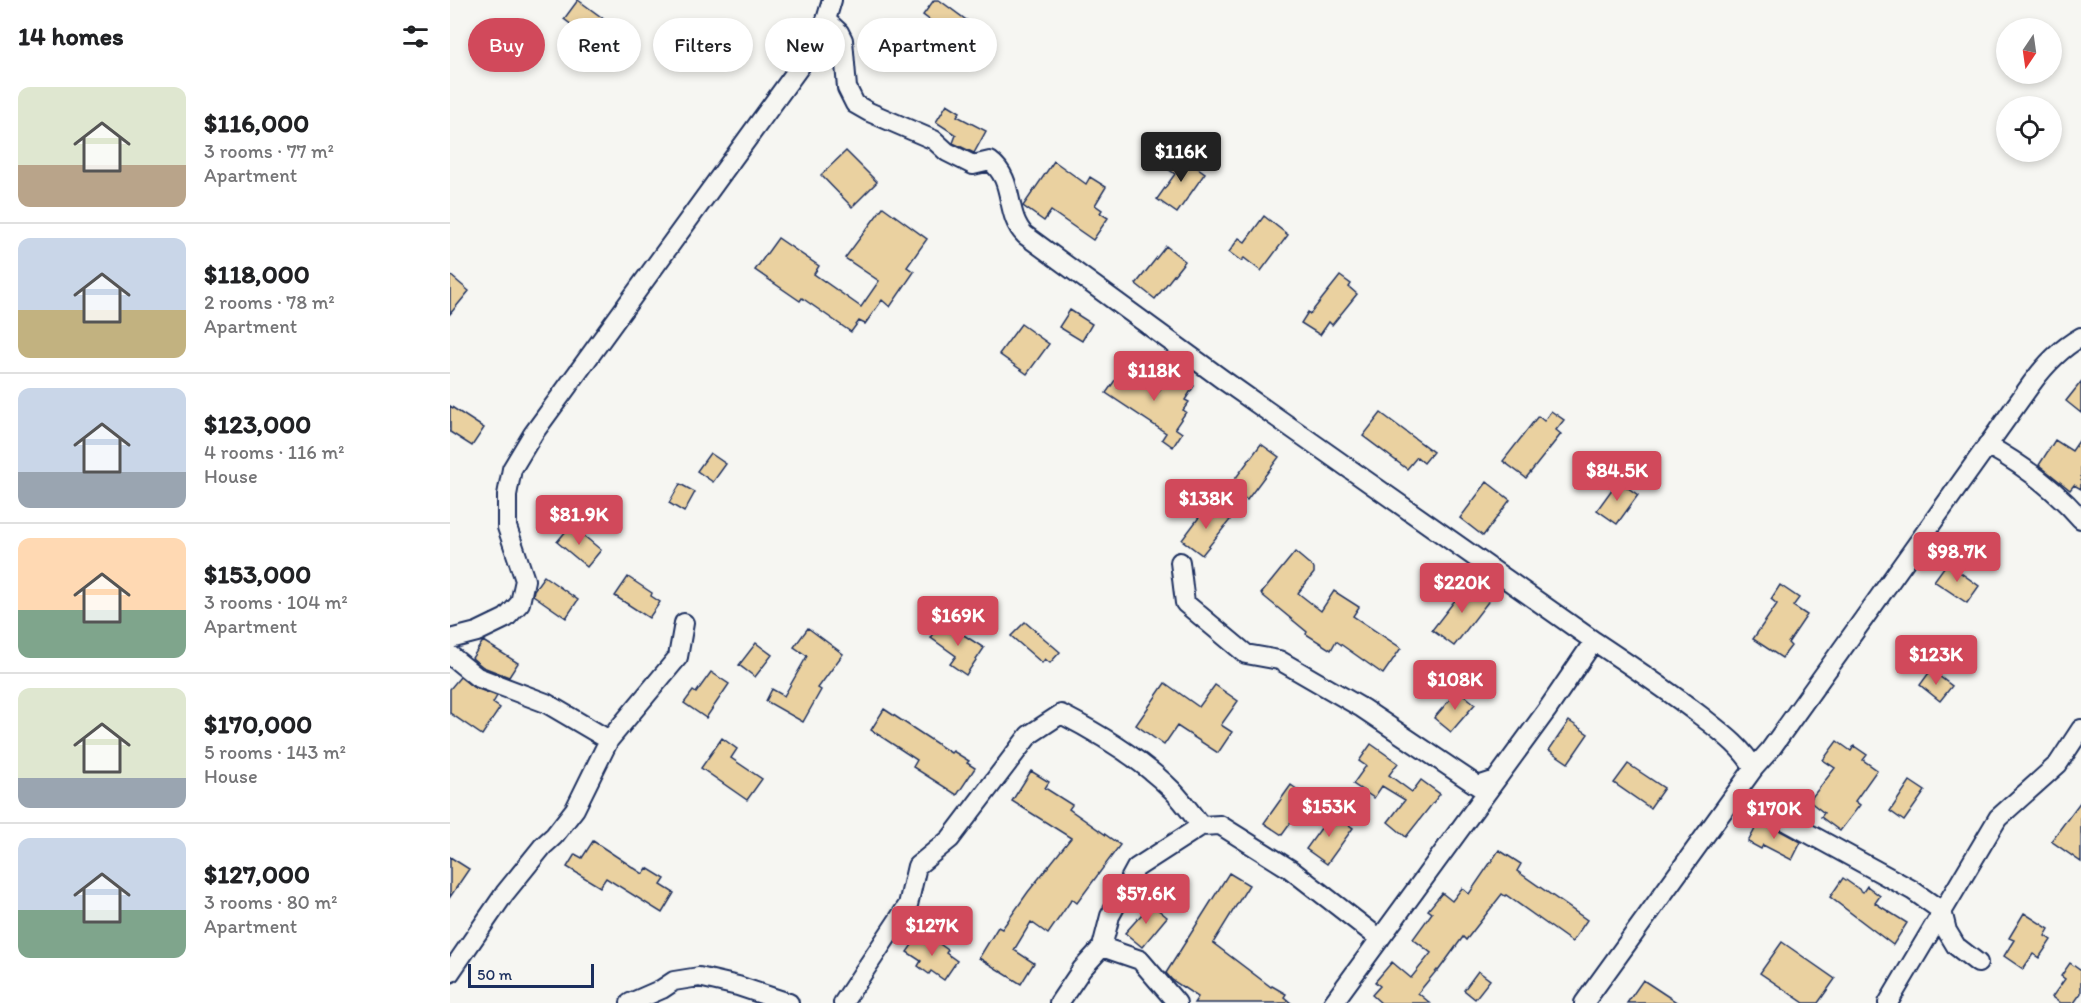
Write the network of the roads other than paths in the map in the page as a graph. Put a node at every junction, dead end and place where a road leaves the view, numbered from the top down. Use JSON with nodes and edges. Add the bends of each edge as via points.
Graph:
{"nodes":[{"id":1,"x":832,"y":0,"type":"edge"},
{"id":2,"x":827,"y":18,"type":"edge"},
{"id":3,"x":845,"y":59,"type":"edge"},
{"id":4,"x":796,"y":72,"type":"edge"},
{"id":5,"x":2081,"y":337,"type":"edge"},
{"id":6,"x":1987,"y":445,"type":"junction"},
{"id":7,"x":2081,"y":519,"type":"edge"},
{"id":8,"x":1180,"y":562,"type":"dead end"},
{"id":9,"x":684,"y":623,"type":"dead end"},
{"id":10,"x":450,"y":639,"type":"edge"},
{"id":11,"x":1594,"y":641,"type":"junction"},
{"id":12,"x":450,"y":655,"type":"edge"},
{"id":13,"x":2081,"y":729,"type":"edge"},
{"id":14,"x":609,"y":740,"type":"junction"},
{"id":15,"x":1754,"y":768,"type":"junction"},
{"id":16,"x":1496,"y":780,"type":"junction"},
{"id":17,"x":1736,"y":794,"type":"junction"},
{"id":18,"x":1201,"y":826,"type":"junction"},
{"id":19,"x":1941,"y":912,"type":"junction"},
{"id":20,"x":1380,"y":939,"type":"junction"},
{"id":21,"x":1102,"y":947,"type":"junction"},
{"id":22,"x":1978,"y":963,"type":"dead end"},
{"id":23,"x":450,"y":973,"type":"edge"},
{"id":24,"x":630,"y":1003,"type":"edge"},
{"id":25,"x":789,"y":1003,"type":"edge"},
{"id":26,"x":843,"y":1003,"type":"edge"},
{"id":27,"x":1059,"y":1003,"type":"edge"},
{"id":28,"x":1177,"y":1003,"type":"edge"},
{"id":29,"x":1333,"y":1003,"type":"edge"},
{"id":30,"x":1584,"y":1003,"type":"edge"},
{"id":31,"x":1888,"y":1003,"type":"edge"}],
"edges":[{"from":1,"to":2,"type":"street"},
{"from":3,"to":11,"type":"street","via":[[848,87],[855,104],[934,140],[947,152],[973,165],[990,161],[1004,176],[1018,228],[1025,235]]},
{"from":4,"to":10,"type":"street","via":[[533,434],[512,469],[507,527],[525,580],[520,603],[506,618]]},
{"from":5,"to":6,"type":"street","via":[[2049,361]]},
{"from":6,"to":7,"type":"street","via":[[2021,464]]},
{"from":6,"to":15,"type":"street"},
{"from":8,"to":16,"type":"street","via":[[1185,603],[1246,654],[1279,660],[1362,708],[1478,786]]},
{"from":9,"to":14,"type":"street","via":[[678,657]]},
{"from":11,"to":15,"type":"street","via":[[1729,738]]},
{"from":11,"to":16,"type":"street"},
{"from":12,"to":14,"type":"street","via":[[477,677],[546,703]]},
{"from":13,"to":19,"type":"street","via":[[2058,764],[1998,818]]},
{"from":14,"to":23,"type":"street","via":[[575,809],[505,893]]},
{"from":15,"to":17,"type":"street"},
{"from":16,"to":20,"type":"street"},
{"from":17,"to":19,"type":"street","via":[[1912,890]]},
{"from":17,"to":30,"type":"street"},
{"from":18,"to":20,"type":"street","via":[[1220,825],[1290,869]]},
{"from":18,"to":21,"type":"street","via":[[1136,867],[1110,916]]},
{"from":18,"to":26,"type":"street","via":[[1172,790],[1136,760],[1092,729],[1061,714],[1029,735],[950,839],[917,866],[908,905]]},
{"from":19,"to":22,"type":"street","via":[[1956,946]]},
{"from":19,"to":31,"type":"street"},
{"from":20,"to":29,"type":"street"},
{"from":21,"to":27,"type":"street"},
{"from":21,"to":28,"type":"street","via":[[1140,960]]},
{"from":24,"to":25,"type":"street","via":[[674,981],[699,977]]}]}
